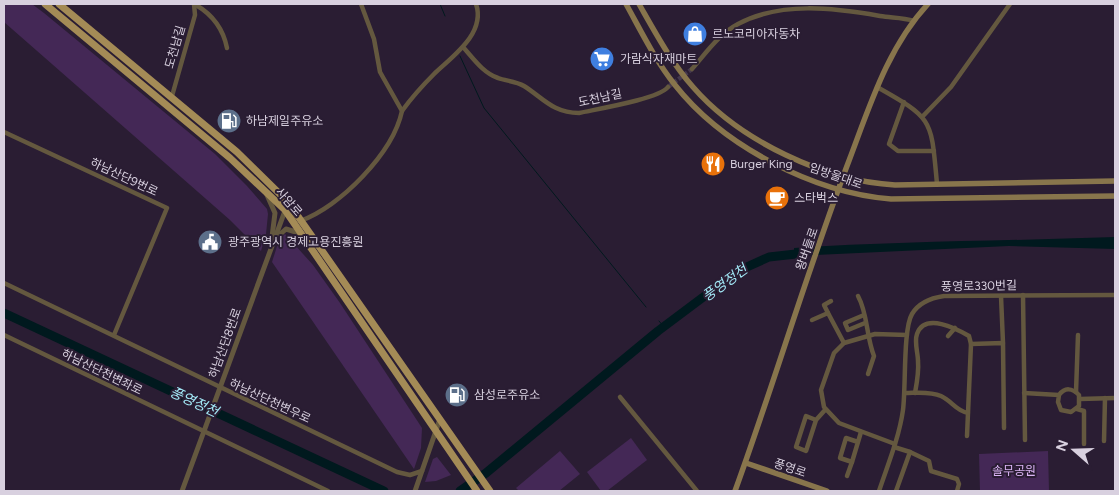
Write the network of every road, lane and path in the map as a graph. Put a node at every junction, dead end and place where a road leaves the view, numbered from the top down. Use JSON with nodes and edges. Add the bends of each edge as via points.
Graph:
{"nodes":[{"id":1,"x":45,"y":4,"type":"edge"},
{"id":2,"x":59,"y":4,"type":"edge"},
{"id":3,"x":195,"y":4,"type":"edge"},
{"id":4,"x":361,"y":4,"type":"edge"},
{"id":5,"x":476,"y":4,"type":"edge"},
{"id":6,"x":626,"y":4,"type":"edge"},
{"id":7,"x":639,"y":4,"type":"edge"},
{"id":8,"x":928,"y":4,"type":"edge"},
{"id":9,"x":1010,"y":4,"type":"edge"},
{"id":10,"x":914,"y":21,"type":"junction"},
{"id":11,"x":463,"y":47,"type":"junction"},
{"id":12,"x":228,"y":48,"type":"dead end"},
{"id":13,"x":692,"y":69,"type":"tunnel mouth"},
{"id":14,"x":668,"y":87,"type":"tunnel mouth"},
{"id":15,"x":877,"y":87,"type":"junction"},
{"id":16,"x":172,"y":96,"type":"junction"},
{"id":17,"x":904,"y":102,"type":"junction"},
{"id":18,"x":402,"y":111,"type":"junction"},
{"id":19,"x":922,"y":116,"type":"junction"},
{"id":20,"x":4,"y":132,"type":"edge"},
{"id":21,"x":934,"y":151,"type":"junction"},
{"id":22,"x":843,"y":176,"type":"junction"},
{"id":23,"x":1115,"y":181,"type":"edge"},
{"id":24,"x":937,"y":184,"type":"junction"},
{"id":25,"x":264,"y":190,"type":"junction"},
{"id":26,"x":838,"y":190,"type":"junction"},
{"id":27,"x":1115,"y":196,"type":"edge"},
{"id":28,"x":288,"y":202,"type":"junction"},
{"id":29,"x":285,"y":210,"type":"junction"},
{"id":30,"x":300,"y":221,"type":"junction"},
{"id":31,"x":301,"y":233,"type":"junction"},
{"id":32,"x":271,"y":248,"type":"junction"},
{"id":33,"x":4,"y":284,"type":"edge"},
{"id":34,"x":1023,"y":295,"type":"junction"},
{"id":35,"x":1115,"y":295,"type":"edge"},
{"id":36,"x":858,"y":296,"type":"dead end"},
{"id":37,"x":1002,"y":296,"type":"junction"},
{"id":38,"x":831,"y":301,"type":"dead end"},
{"id":39,"x":828,"y":313,"type":"junction"},
{"id":40,"x":864,"y":315,"type":"junction"},
{"id":41,"x":812,"y":320,"type":"dead end"},
{"id":42,"x":865,"y":323,"type":"junction"},
{"id":43,"x":956,"y":328,"type":"junction"},
{"id":44,"x":4,"y":335,"type":"edge"},
{"id":45,"x":114,"y":335,"type":"junction"},
{"id":46,"x":907,"y":335,"type":"junction"},
{"id":47,"x":1078,"y":335,"type":"dead end"},
{"id":48,"x":867,"y":336,"type":"junction"},
{"id":49,"x":948,"y":336,"type":"dead end"},
{"id":50,"x":1003,"y":343,"type":"junction"},
{"id":51,"x":844,"y":344,"type":"junction"},
{"id":52,"x":971,"y":344,"type":"junction"},
{"id":53,"x":868,"y":374,"type":"dead end"},
{"id":54,"x":218,"y":390,"type":"junction"},
{"id":55,"x":1076,"y":392,"type":"junction"},
{"id":56,"x":905,"y":393,"type":"junction"},
{"id":57,"x":915,"y":393,"type":"junction"},
{"id":58,"x":1024,"y":394,"type":"junction"},
{"id":59,"x":1059,"y":395,"type":"junction"},
{"id":60,"x":620,"y":398,"type":"dead end"},
{"id":61,"x":1105,"y":398,"type":"junction"},
{"id":62,"x":1115,"y":398,"type":"edge"},
{"id":63,"x":1080,"y":399,"type":"junction"},
{"id":64,"x":1077,"y":409,"type":"junction"},
{"id":65,"x":825,"y":410,"type":"junction"},
{"id":66,"x":968,"y":413,"type":"junction"},
{"id":67,"x":440,"y":419,"type":"junction"},
{"id":68,"x":816,"y":420,"type":"junction"},
{"id":69,"x":1004,"y":428,"type":"dead end"},
{"id":70,"x":203,"y":430,"type":"junction"},
{"id":71,"x":436,"y":431,"type":"junction"},
{"id":72,"x":861,"y":432,"type":"junction"},
{"id":73,"x":967,"y":436,"type":"dead end"},
{"id":74,"x":1025,"y":440,"type":"dead end"},
{"id":75,"x":858,"y":442,"type":"junction"},
{"id":76,"x":1104,"y":442,"type":"dead end"},
{"id":77,"x":1084,"y":444,"type":"dead end"},
{"id":78,"x":894,"y":446,"type":"junction"},
{"id":79,"x":910,"y":452,"type":"junction"},
{"id":80,"x":852,"y":462,"type":"junction"},
{"id":81,"x":746,"y":463,"type":"junction"},
{"id":82,"x":422,"y":470,"type":"junction"},
{"id":83,"x":847,"y":476,"type":"dead end"},
{"id":84,"x":182,"y":491,"type":"edge"},
{"id":85,"x":328,"y":491,"type":"edge"},
{"id":86,"x":415,"y":491,"type":"edge"},
{"id":87,"x":477,"y":491,"type":"edge"},
{"id":88,"x":490,"y":491,"type":"edge"},
{"id":89,"x":697,"y":491,"type":"edge"},
{"id":90,"x":736,"y":491,"type":"edge"},
{"id":91,"x":827,"y":491,"type":"edge"},
{"id":92,"x":879,"y":491,"type":"edge"},
{"id":93,"x":896,"y":491,"type":"edge"},
{"id":94,"x":957,"y":491,"type":"edge"}],
"edges":[{"from":1,"to":25,"type":"main road","name":"사암로"},
{"from":2,"to":16,"type":"main road","name":"사암로"},
{"from":3,"to":12,"type":"street","via":[[217,22]]},
{"from":3,"to":16,"type":"street","name":"도천남길","via":[[195,15]]},
{"from":4,"to":18,"type":"street","via":[[374,39],[380,72]]},
{"from":5,"to":11,"type":"street","via":[[475,26]]},
{"from":6,"to":26,"type":"main road","name":"임방울대로","via":[[664,70],[709,121],[776,164]]},
{"from":7,"to":22,"type":"main road","name":"임방울대로","via":[[681,73],[713,106],[784,154]]},
{"from":8,"to":10,"type":"main road","name":"왕버들로"},
{"from":9,"to":19,"type":"street","via":[[950,87]]},
{"from":10,"to":13,"type":"street","via":[[850,10],[771,12],[738,24]]},
{"from":10,"to":15,"type":"main road","name":"왕버들로"},
{"from":11,"to":14,"type":"street","name":"도천남길","via":[[496,77],[524,86],[544,103],[571,112],[649,97],[664,92]]},
{"from":11,"to":18,"type":"street"},
{"from":15,"to":17,"type":"street"},
{"from":15,"to":22,"type":"main road","name":"왕버들로"},
{"from":16,"to":28,"type":"main road","name":"사암로","via":[[237,152]]},
{"from":17,"to":19,"type":"street"},
{"from":17,"to":21,"type":"street","via":[[889,144],[898,152]]},
{"from":18,"to":30,"type":"street","via":[[387,145],[353,186],[322,211]]},
{"from":19,"to":21,"type":"street","via":[[931,132]]},
{"from":20,"to":45,"type":"street","name":"하남산단9번로","via":[[166,208]]},
{"from":21,"to":24,"type":"street"},
{"from":22,"to":24,"type":"main road","name":"임방울대로","via":[[872,184]]},
{"from":22,"to":26,"type":"main road","name":"왕버들로"},
{"from":23,"to":24,"type":"main road","name":"임방울대로"},
{"from":25,"to":29,"type":"main road","name":"사암로"},
{"from":25,"to":32,"type":"street","via":[[275,214]]},
{"from":26,"to":27,"type":"main road","name":"임방울대로","via":[[870,198],[891,199]]},
{"from":26,"to":81,"type":"main road","name":"왕버들로"},
{"from":28,"to":29,"type":"street","name":"하남산단8번로"},
{"from":28,"to":30,"type":"main road","name":"사암로"},
{"from":29,"to":31,"type":"main road","name":"사암로"},
{"from":29,"to":32,"type":"street","name":"하남산단8번로"},
{"from":30,"to":67,"type":"main road","name":"사암로"},
{"from":31,"to":32,"type":"street","via":[[283,230]]},
{"from":31,"to":71,"type":"main road","name":"사암로"},
{"from":32,"to":54,"type":"street","name":"하남산단8번로"},
{"from":33,"to":45,"type":"street","name":"하남산단천변우로"},
{"from":34,"to":35,"type":"street","name":"풍영로330번길"},
{"from":34,"to":37,"type":"street","name":"풍영로330번길"},
{"from":34,"to":58,"type":"street"},
{"from":36,"to":40,"type":"street"},
{"from":37,"to":46,"type":"street","name":"풍영로330번길","via":[[932,298],[912,313]]},
{"from":37,"to":50,"type":"street"},
{"from":38,"to":39,"type":"street","via":[[824,305]]},
{"from":39,"to":41,"type":"street"},
{"from":39,"to":51,"type":"street"},
{"from":40,"to":42,"type":"street"},
{"from":40,"to":42,"type":"street","via":[[845,323],[848,330]]},
{"from":42,"to":48,"type":"street"},
{"from":43,"to":49,"type":"street"},
{"from":43,"to":52,"type":"street","via":[[969,336]]},
{"from":43,"to":57,"type":"street","via":[[940,323],[926,324],[918,331]]},
{"from":44,"to":70,"type":"street","name":"하남산단천변좌로"},
{"from":45,"to":54,"type":"street","name":"하남산단천변우로"},
{"from":46,"to":48,"type":"street"},
{"from":46,"to":56,"type":"street","name":"풍영로330번길"},
{"from":47,"to":55,"type":"street"},
{"from":48,"to":51,"type":"street"},
{"from":48,"to":53,"type":"street","via":[[874,356]]},
{"from":50,"to":52,"type":"street"},
{"from":50,"to":69,"type":"street"},
{"from":51,"to":65,"type":"street","via":[[834,353],[821,390]]},
{"from":52,"to":66,"type":"street"},
{"from":54,"to":70,"type":"street","name":"하남산단8번로"},
{"from":54,"to":82,"type":"street","name":"하남산단천변우로","via":[[397,472],[410,475]]},
{"from":55,"to":59,"type":"street","via":[[1067,389]]},
{"from":55,"to":63,"type":"street"},
{"from":56,"to":57,"type":"street"},
{"from":56,"to":78,"type":"street","name":"풍영로330번길"},
{"from":57,"to":66,"type":"street","via":[[942,396]]},
{"from":58,"to":59,"type":"street"},
{"from":58,"to":74,"type":"street"},
{"from":59,"to":64,"type":"street","via":[[1061,410]]},
{"from":60,"to":89,"type":"street"},
{"from":61,"to":62,"type":"street"},
{"from":61,"to":63,"type":"street"},
{"from":61,"to":76,"type":"street"},
{"from":63,"to":64,"type":"street"},
{"from":64,"to":77,"type":"street","via":[[1084,412]]},
{"from":65,"to":68,"type":"street"},
{"from":65,"to":72,"type":"street","via":[[839,423]]},
{"from":66,"to":73,"type":"street"},
{"from":67,"to":71,"type":"street"},
{"from":67,"to":88,"type":"main road","name":"사암로"},
{"from":68,"to":68,"type":"street","via":[[806,451],[796,447],[806,416]]},
{"from":70,"to":84,"type":"street","name":"하남산단8번로"},
{"from":70,"to":85,"type":"street","name":"하남산단천변좌로"},
{"from":71,"to":82,"type":"street"},
{"from":71,"to":87,"type":"main road","name":"사암로"},
{"from":72,"to":75,"type":"street"},
{"from":72,"to":78,"type":"street"},
{"from":75,"to":80,"type":"street"},
{"from":75,"to":80,"type":"street","via":[[846,438],[840,458]]},
{"from":78,"to":79,"type":"street"},
{"from":78,"to":92,"type":"street","name":"풍영로330번길"},
{"from":79,"to":93,"type":"street"},
{"from":79,"to":94,"type":"street","via":[[929,461],[931,471],[956,479],[959,484]]},
{"from":80,"to":83,"type":"street"},
{"from":81,"to":90,"type":"main road","name":"왕버들로"},
{"from":81,"to":91,"type":"main road","name":"풍영로"},
{"from":82,"to":86,"type":"street"}]}
